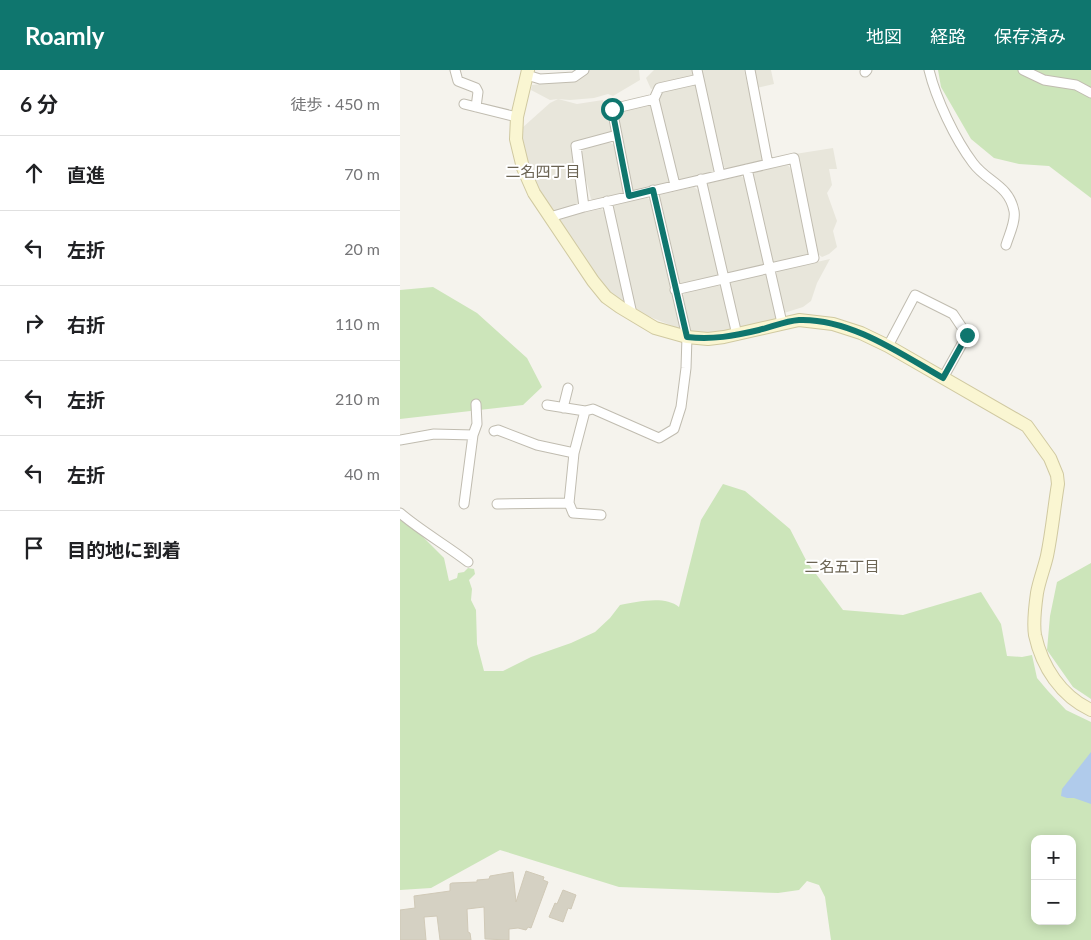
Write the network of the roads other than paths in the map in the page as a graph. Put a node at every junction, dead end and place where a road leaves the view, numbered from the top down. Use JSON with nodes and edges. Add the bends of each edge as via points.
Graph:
{"nodes":[{"id":1,"x":455,"y":70,"type":"edge"},
{"id":2,"x":584,"y":70,"type":"edge"},
{"id":3,"x":750,"y":70,"type":"edge"},
{"id":4,"x":929,"y":70,"type":"edge"},
{"id":5,"x":1024,"y":70,"type":"edge"},
{"id":6,"x":527,"y":73,"type":"edge"},
{"id":7,"x":698,"y":75,"type":"edge"},
{"id":8,"x":1091,"y":93,"type":"edge"},
{"id":9,"x":654,"y":99,"type":"junction"},
{"id":10,"x":464,"y":104,"type":"dead end"},
{"id":11,"x":476,"y":107,"type":"junction"},
{"id":12,"x":517,"y":117,"type":"junction"},
{"id":13,"x":617,"y":135,"type":"junction"},
{"id":14,"x":768,"y":164,"type":"junction"},
{"id":15,"x":747,"y":169,"type":"junction"},
{"id":16,"x":720,"y":176,"type":"junction"},
{"id":17,"x":701,"y":179,"type":"junction"},
{"id":18,"x":675,"y":186,"type":"junction"},
{"id":19,"x":653,"y":190,"type":"junction"},
{"id":20,"x":629,"y":196,"type":"junction"},
{"id":21,"x":608,"y":202,"type":"junction"},
{"id":22,"x":584,"y":207,"type":"junction"},
{"id":23,"x":550,"y":217,"type":"junction"},
{"id":24,"x":1006,"y":245,"type":"dead end"},
{"id":25,"x":770,"y":267,"type":"junction"},
{"id":26,"x":724,"y":279,"type":"junction"},
{"id":27,"x":675,"y":290,"type":"junction"},
{"id":28,"x":632,"y":314,"type":"junction"},
{"id":29,"x":782,"y":323,"type":"junction"},
{"id":30,"x":737,"y":335,"type":"junction"},
{"id":31,"x":687,"y":337,"type":"junction"},
{"id":32,"x":888,"y":346,"type":"junction"},
{"id":33,"x":943,"y":378,"type":"junction"},
{"id":34,"x":568,"y":388,"type":"dead end"},
{"id":35,"x":476,"y":404,"type":"dead end"},
{"id":36,"x":546,"y":405,"type":"dead end"},
{"id":37,"x":563,"y":408,"type":"junction"},
{"id":38,"x":585,"y":411,"type":"junction"},
{"id":39,"x":494,"y":431,"type":"dead end"},
{"id":40,"x":473,"y":434,"type":"junction"},
{"id":41,"x":400,"y":440,"type":"edge"},
{"id":42,"x":574,"y":454,"type":"junction"},
{"id":43,"x":569,"y":503,"type":"junction"},
{"id":44,"x":464,"y":504,"type":"dead end"},
{"id":45,"x":496,"y":504,"type":"dead end"},
{"id":46,"x":400,"y":513,"type":"edge"},
{"id":47,"x":601,"y":516,"type":"dead end"},
{"id":48,"x":468,"y":562,"type":"dead end"},
{"id":49,"x":1091,"y":710,"type":"edge"}],
"edges":[{"from":1,"to":11,"type":"street","via":[[458,80],[476,88]]},
{"from":2,"to":6,"type":"street","via":[[574,77],[540,79]]},
{"from":3,"to":14,"type":"street"},
{"from":4,"to":24,"type":"street","via":[[934,92],[973,164],[1008,194],[1014,213]]},
{"from":5,"to":8,"type":"street","via":[[1044,80],[1076,85]]},
{"from":6,"to":12,"type":"street"},
{"from":7,"to":9,"type":"street","via":[[659,88]]},
{"from":7,"to":16,"type":"street"},
{"from":9,"to":13,"type":"street","via":[[612,109]]},
{"from":9,"to":18,"type":"street"},
{"from":10,"to":11,"type":"street"},
{"from":11,"to":12,"type":"street"},
{"from":12,"to":23,"type":"street","via":[[516,139],[523,168]]},
{"from":13,"to":20,"type":"street"},
{"from":13,"to":22,"type":"street","via":[[576,146]]},
{"from":14,"to":15,"type":"street"},
{"from":14,"to":25,"type":"street","via":[[794,158],[814,258]]},
{"from":15,"to":16,"type":"street"},
{"from":15,"to":25,"type":"street"},
{"from":16,"to":17,"type":"street"},
{"from":17,"to":18,"type":"street"},
{"from":17,"to":26,"type":"street"},
{"from":18,"to":19,"type":"street"},
{"from":19,"to":20,"type":"street"},
{"from":19,"to":27,"type":"street"},
{"from":20,"to":21,"type":"street"},
{"from":21,"to":22,"type":"street"},
{"from":21,"to":28,"type":"street"},
{"from":22,"to":23,"type":"street"},
{"from":23,"to":28,"type":"street","via":[[606,297]]},
{"from":25,"to":26,"type":"street"},
{"from":25,"to":29,"type":"street"},
{"from":26,"to":27,"type":"street"},
{"from":26,"to":30,"type":"street"},
{"from":27,"to":31,"type":"street"},
{"from":28,"to":31,"type":"street","via":[[655,328]]},
{"from":29,"to":30,"type":"street"},
{"from":29,"to":32,"type":"street","via":[[799,320],[833,324]]},
{"from":30,"to":31,"type":"street","via":[[708,339]]},
{"from":31,"to":38,"type":"street","via":[[681,407],[674,429],[659,438],[592,409]]},
{"from":32,"to":33,"type":"street"},
{"from":32,"to":33,"type":"street","via":[[915,295],[953,314],[967,335]]},
{"from":33,"to":49,"type":"street","via":[[1027,426],[1050,458],[1058,484],[1047,557],[1037,591],[1035,635],[1054,679],[1066,694]]},
{"from":34,"to":37,"type":"street"},
{"from":35,"to":40,"type":"street","via":[[477,424]]},
{"from":36,"to":37,"type":"street"},
{"from":37,"to":38,"type":"street"},
{"from":38,"to":42,"type":"street"},
{"from":39,"to":42,"type":"street"},
{"from":40,"to":41,"type":"street","via":[[434,434]]},
{"from":40,"to":44,"type":"street"},
{"from":42,"to":43,"type":"street"},
{"from":43,"to":45,"type":"street"},
{"from":43,"to":47,"type":"street","via":[[573,513]]},
{"from":46,"to":48,"type":"street"}]}
